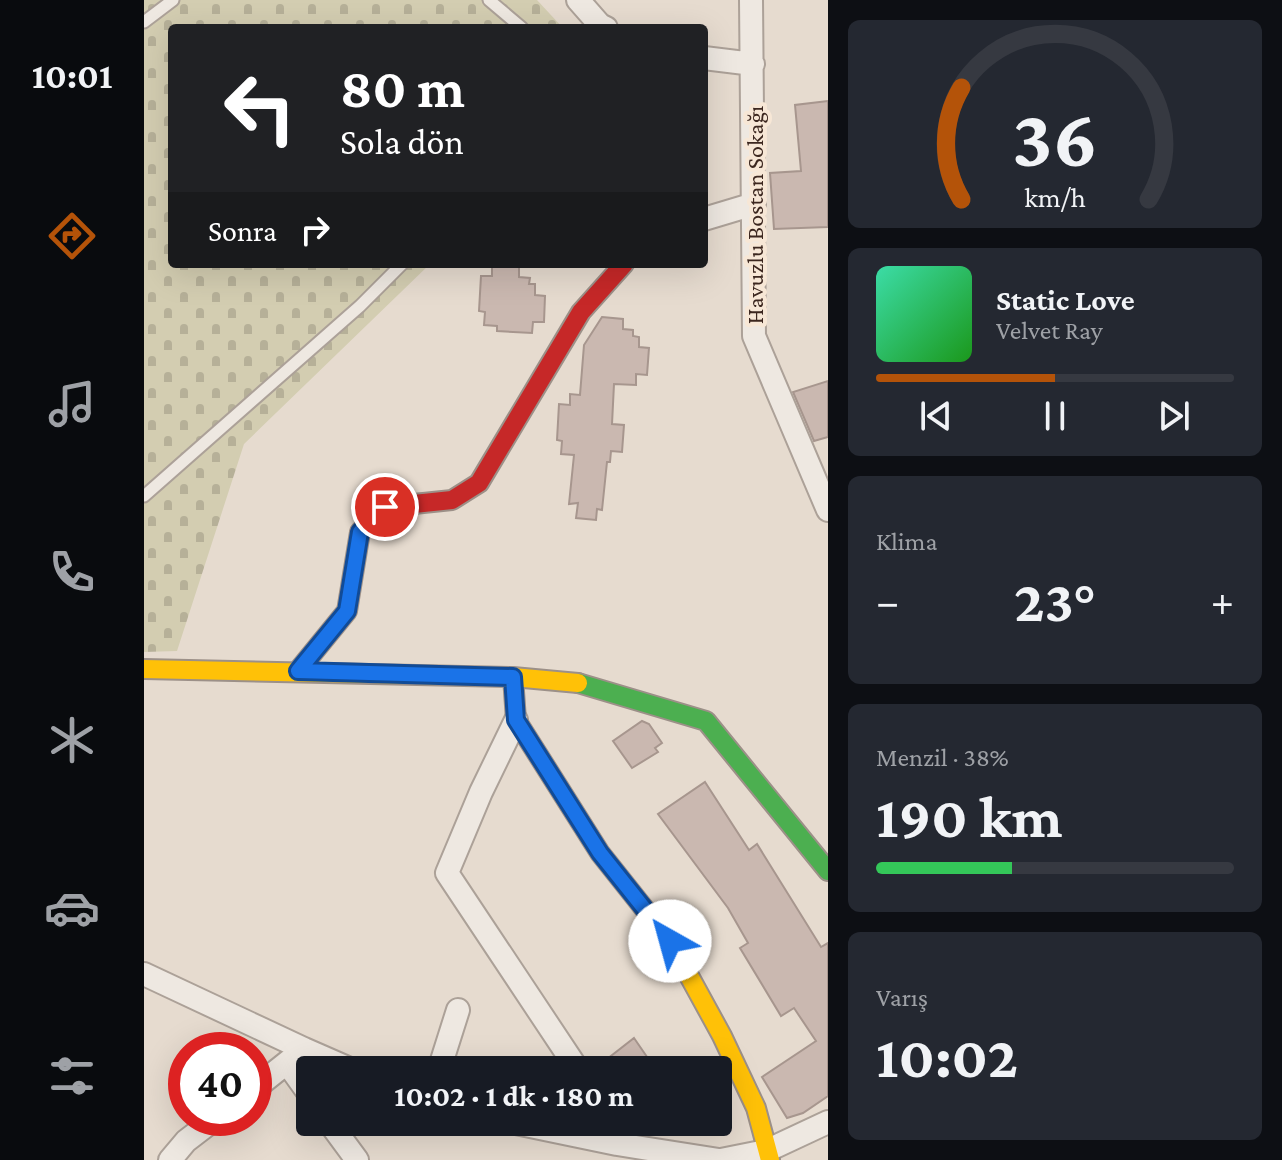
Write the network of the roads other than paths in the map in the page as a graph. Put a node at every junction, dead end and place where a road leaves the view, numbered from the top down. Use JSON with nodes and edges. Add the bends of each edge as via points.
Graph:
{"nodes":[{"id":1,"x":173,"y":0,"type":"edge"},
{"id":2,"x":489,"y":0,"type":"edge"},
{"id":3,"x":578,"y":0,"type":"edge"},
{"id":4,"x":751,"y":0,"type":"edge"},
{"id":5,"x":144,"y":22,"type":"edge"},
{"id":6,"x":517,"y":24,"type":"edge"},
{"id":7,"x":599,"y":24,"type":"edge"},
{"id":8,"x":708,"y":58,"type":"edge"},
{"id":9,"x":753,"y":64,"type":"junction"},
{"id":10,"x":754,"y":204,"type":"junction"},
{"id":11,"x":708,"y":218,"type":"edge"},
{"id":12,"x":398,"y":268,"type":"edge"},
{"id":13,"x":620,"y":268,"type":"edge"},
{"id":14,"x":144,"y":496,"type":"edge"},
{"id":15,"x":828,"y":510,"type":"edge"},
{"id":16,"x":144,"y":669,"type":"edge"},
{"id":17,"x":298,"y":671,"type":"junction"},
{"id":18,"x":513,"y":677,"type":"junction"},
{"id":19,"x":516,"y":720,"type":"junction"},
{"id":20,"x":828,"y":871,"type":"edge"},
{"id":21,"x":149,"y":982,"type":"edge"},
{"id":22,"x":458,"y":1010,"type":"dead end"},
{"id":23,"x":296,"y":1056,"type":"joint"},
{"id":24,"x":443,"y":1056,"type":"edge"},
{"id":25,"x":569,"y":1056,"type":"edge"},
{"id":26,"x":272,"y":1075,"type":"edge"},
{"id":27,"x":828,"y":1122,"type":"edge"},
{"id":28,"x":193,"y":1136,"type":"edge"},
{"id":29,"x":339,"y":1136,"type":"edge"},
{"id":30,"x":627,"y":1136,"type":"edge"},
{"id":31,"x":768,"y":1156,"type":"edge"},
{"id":32,"x":170,"y":1160,"type":"edge"},
{"id":33,"x":357,"y":1160,"type":"edge"},
{"id":34,"x":720,"y":1160,"type":"edge"}],
"edges":[{"from":1,"to":5,"type":"lane"},
{"from":2,"to":6,"type":"lane"},
{"from":3,"to":7,"type":"street"},
{"from":4,"to":9,"type":"street","name":"Havuzlu Bostan Sokağı"},
{"from":8,"to":9,"type":"street"},
{"from":9,"to":10,"type":"street","name":"Havuzlu Bostan Sokağı"},
{"from":10,"to":11,"type":"street"},
{"from":10,"to":15,"type":"street","name":"Havuzlu Bostan Sokağı","via":[[754,336]]},
{"from":12,"to":14,"type":"lane"},
{"from":13,"to":17,"type":"street","via":[[581,312],[479,483],[452,500],[385,507],[360,532],[347,611]]},
{"from":16,"to":17,"type":"street"},
{"from":17,"to":18,"type":"street"},
{"from":18,"to":19,"type":"street"},
{"from":18,"to":20,"type":"street","via":[[580,683],[706,721]]},
{"from":19,"to":25,"type":"street","via":[[447,873]]},
{"from":19,"to":31,"type":"street","via":[[600,853],[670,941],[756,1108]]},
{"from":21,"to":23,"type":"street"},
{"from":22,"to":24,"type":"street"},
{"from":23,"to":26,"type":"street"},
{"from":27,"to":31,"type":"street"},
{"from":28,"to":32,"type":"street"},
{"from":29,"to":33,"type":"street"},
{"from":30,"to":34,"type":"street"},
{"from":31,"to":34,"type":"street"}]}
